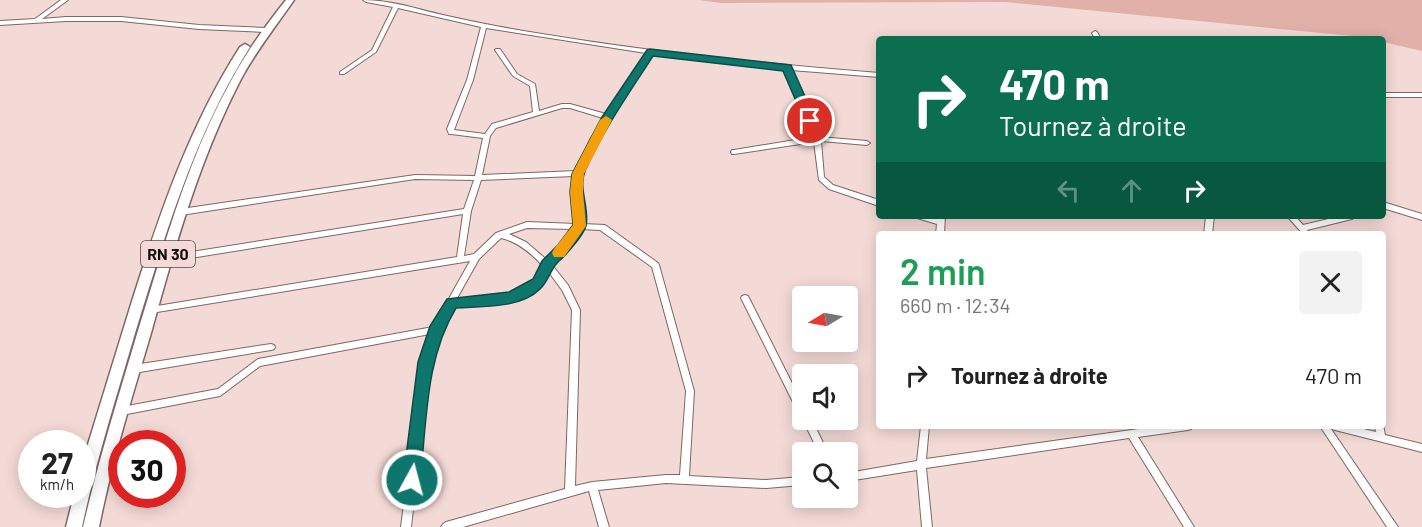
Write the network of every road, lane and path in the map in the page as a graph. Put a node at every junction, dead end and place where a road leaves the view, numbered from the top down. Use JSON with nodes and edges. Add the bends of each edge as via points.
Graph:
{"nodes":[{"id":1,"x":65,"y":0,"type":"edge"},
{"id":2,"x":280,"y":0,"type":"edge"},
{"id":3,"x":290,"y":0,"type":"edge"},
{"id":4,"x":366,"y":0,"type":"edge"},
{"id":5,"x":397,"y":5,"type":"junction"},
{"id":6,"x":35,"y":21,"type":"junction"},
{"id":7,"x":0,"y":23,"type":"edge"},
{"id":8,"x":484,"y":25,"type":"junction"},
{"id":9,"x":260,"y":30,"type":"junction"},
{"id":10,"x":498,"y":50,"type":"dead end"},
{"id":11,"x":650,"y":52,"type":"junction"},
{"id":12,"x":787,"y":68,"type":"junction"},
{"id":13,"x":342,"y":73,"type":"dead end"},
{"id":14,"x":876,"y":75,"type":"edge"},
{"id":15,"x":1386,"y":95,"type":"edge"},
{"id":16,"x":1422,"y":95,"type":"edge"},
{"id":17,"x":536,"y":113,"type":"junction"},
{"id":18,"x":608,"y":117,"type":"junction"},
{"id":19,"x":487,"y":136,"type":"junction"},
{"id":20,"x":817,"y":139,"type":"junction"},
{"id":21,"x":867,"y":143,"type":"dead end"},
{"id":22,"x":734,"y":152,"type":"dead end"},
{"id":23,"x":578,"y":174,"type":"junction"},
{"id":24,"x":478,"y":178,"type":"junction"},
{"id":25,"x":876,"y":202,"type":"edge"},
{"id":26,"x":1386,"y":208,"type":"edge"},
{"id":27,"x":467,"y":211,"type":"junction"},
{"id":28,"x":181,"y":212,"type":"junction"},
{"id":29,"x":1422,"y":218,"type":"edge"},
{"id":30,"x":1294,"y":219,"type":"edge"},
{"id":31,"x":1343,"y":219,"type":"edge"},
{"id":32,"x":579,"y":226,"type":"junction"},
{"id":33,"x":1305,"y":231,"type":"edge"},
{"id":34,"x":499,"y":235,"type":"junction"},
{"id":35,"x":476,"y":257,"type":"junction"},
{"id":36,"x":166,"y":259,"type":"junction"},
{"id":37,"x":460,"y":260,"type":"junction"},
{"id":38,"x":547,"y":265,"type":"junction"},
{"id":39,"x":745,"y":298,"type":"dead end"},
{"id":40,"x":452,"y":303,"type":"junction"},
{"id":41,"x":151,"y":310,"type":"junction"},
{"id":42,"x":436,"y":330,"type":"junction"},
{"id":43,"x":271,"y":347,"type":"dead end"},
{"id":44,"x":134,"y":369,"type":"junction"},
{"id":45,"x":792,"y":391,"type":"edge"},
{"id":46,"x":122,"y":411,"type":"junction"},
{"id":47,"x":925,"y":429,"type":"edge"},
{"id":48,"x":1167,"y":429,"type":"edge"},
{"id":49,"x":1326,"y":429,"type":"edge"},
{"id":50,"x":1348,"y":429,"type":"edge"},
{"id":51,"x":1380,"y":429,"type":"edge"},
{"id":52,"x":1131,"y":434,"type":"junction"},
{"id":53,"x":1381,"y":437,"type":"junction"},
{"id":54,"x":96,"y":445,"type":"edge"},
{"id":55,"x":1422,"y":448,"type":"edge"},
{"id":56,"x":921,"y":464,"type":"junction"},
{"id":57,"x":858,"y":475,"type":"edge"},
{"id":58,"x":684,"y":480,"type":"junction"},
{"id":59,"x":792,"y":482,"type":"edge"},
{"id":60,"x":592,"y":486,"type":"junction"},
{"id":61,"x":570,"y":492,"type":"junction"},
{"id":62,"x":78,"y":508,"type":"edge"},
{"id":63,"x":74,"y":527,"type":"edge"},
{"id":64,"x":91,"y":527,"type":"edge"},
{"id":65,"x":406,"y":527,"type":"edge"},
{"id":66,"x":446,"y":527,"type":"edge"},
{"id":67,"x":604,"y":527,"type":"edge"},
{"id":68,"x":927,"y":527,"type":"edge"},
{"id":69,"x":1189,"y":527,"type":"edge"},
{"id":70,"x":1393,"y":527,"type":"edge"}],
"edges":[{"from":1,"to":6,"type":"street"},
{"from":2,"to":9,"type":"main road","name":"RN 30","number":"RN 30"},
{"from":3,"to":9,"type":"main road","number":"RN 30"},
{"from":4,"to":5,"type":"street"},
{"from":5,"to":8,"type":"street"},
{"from":5,"to":13,"type":"street","via":[[374,51]]},
{"from":6,"to":7,"type":"street"},
{"from":6,"to":9,"type":"street","via":[[121,19]]},
{"from":8,"to":11,"type":"street"},
{"from":8,"to":19,"type":"street","via":[[470,80],[450,129]]},
{"from":9,"to":28,"type":"main road","number":"RN 30","via":[[219,108]]},
{"from":9,"to":54,"type":"main road","name":"RN 30","number":"RN 30","via":[[230,69],[188,154]]},
{"from":10,"to":17,"type":"street","via":[[515,75],[533,85]]},
{"from":11,"to":12,"type":"street"},
{"from":11,"to":18,"type":"street"},
{"from":12,"to":14,"type":"street"},
{"from":12,"to":20,"type":"street"},
{"from":15,"to":16,"type":"street"},
{"from":17,"to":18,"type":"street","via":[[570,106]]},
{"from":17,"to":19,"type":"street","via":[[494,126]]},
{"from":18,"to":23,"type":"street"},
{"from":19,"to":24,"type":"street"},
{"from":20,"to":21,"type":"street"},
{"from":20,"to":22,"type":"street"},
{"from":20,"to":25,"type":"street","via":[[821,178],[826,184]]},
{"from":23,"to":24,"type":"street"},
{"from":23,"to":32,"type":"street"},
{"from":24,"to":27,"type":"street"},
{"from":24,"to":28,"type":"street","via":[[415,177]]},
{"from":26,"to":29,"type":"street"},
{"from":27,"to":36,"type":"street"},
{"from":27,"to":37,"type":"street"},
{"from":28,"to":36,"type":"main road","number":"RN 30"},
{"from":30,"to":33,"type":"street"},
{"from":31,"to":33,"type":"street"},
{"from":32,"to":34,"type":"street","via":[[527,225]]},
{"from":32,"to":38,"type":"street"},
{"from":32,"to":58,"type":"street","via":[[605,228],[655,265],[690,391]]},
{"from":34,"to":35,"type":"street"},
{"from":34,"to":38,"type":"street","via":[[515,238]]},
{"from":35,"to":37,"type":"street"},
{"from":35,"to":40,"type":"street"},
{"from":36,"to":41,"type":"main road","number":"RN 30"},
{"from":37,"to":41,"type":"street"},
{"from":38,"to":40,"type":"street","via":[[534,287],[517,296]]},
{"from":38,"to":61,"type":"street","via":[[568,290],[576,310]]},
{"from":39,"to":45,"type":"street"},
{"from":40,"to":42,"type":"street"},
{"from":41,"to":44,"type":"main road","number":"RN 30"},
{"from":42,"to":46,"type":"street","via":[[258,363],[220,392]]},
{"from":42,"to":65,"type":"street","via":[[426,362]]},
{"from":43,"to":44,"type":"street"},
{"from":44,"to":46,"type":"main road","number":"RN 30"},
{"from":46,"to":64,"type":"main road","number":"RN 30"},
{"from":47,"to":56,"type":"street"},
{"from":48,"to":52,"type":"street"},
{"from":49,"to":70,"type":"street"},
{"from":50,"to":53,"type":"street"},
{"from":51,"to":53,"type":"street"},
{"from":52,"to":56,"type":"street"},
{"from":52,"to":69,"type":"street"},
{"from":53,"to":55,"type":"street"},
{"from":56,"to":57,"type":"street"},
{"from":56,"to":68,"type":"street"},
{"from":58,"to":59,"type":"street"},
{"from":58,"to":60,"type":"street"},
{"from":60,"to":61,"type":"street"},
{"from":60,"to":67,"type":"street"},
{"from":61,"to":66,"type":"street"},
{"from":62,"to":63,"type":"main road","name":"RN 30","number":"RN 30"}]}
